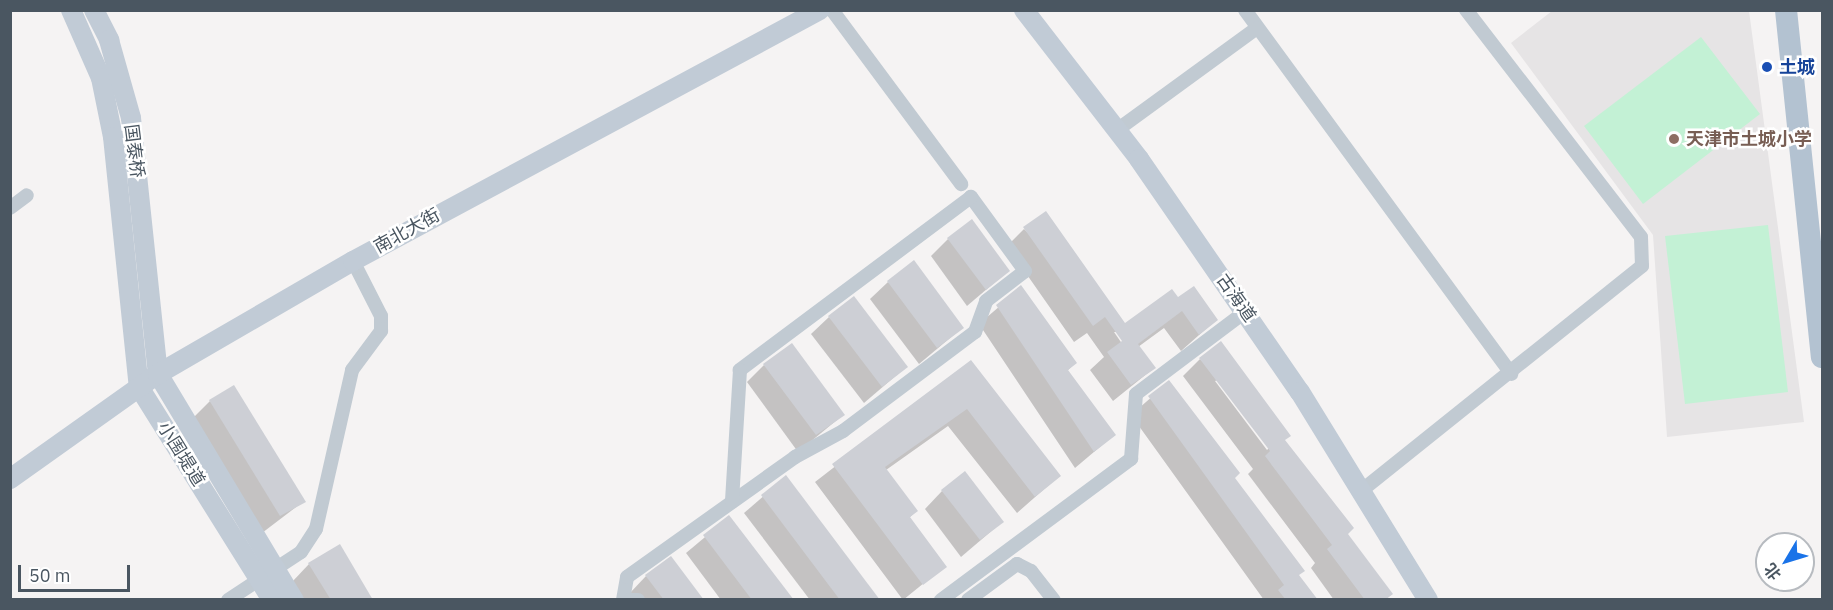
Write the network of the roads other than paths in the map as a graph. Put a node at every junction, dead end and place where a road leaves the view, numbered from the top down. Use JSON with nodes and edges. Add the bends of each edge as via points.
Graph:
{"nodes":[{"id":1,"x":71,"y":10,"type":"edge"},
{"id":2,"x":94,"y":10,"type":"edge"},
{"id":3,"x":820,"y":10,"type":"edge"},
{"id":4,"x":832,"y":10,"type":"edge"},
{"id":5,"x":1024,"y":10,"type":"edge"},
{"id":6,"x":1245,"y":10,"type":"edge"},
{"id":7,"x":1466,"y":10,"type":"edge"},
{"id":8,"x":1786,"y":10,"type":"edge"},
{"id":9,"x":1257,"y":28,"type":"junction"},
{"id":10,"x":1117,"y":130,"type":"junction"},
{"id":11,"x":961,"y":184,"type":"dead end"},
{"id":12,"x":27,"y":195,"type":"dead end"},
{"id":13,"x":10,"y":208,"type":"edge"},
{"id":14,"x":353,"y":261,"type":"junction"},
{"id":15,"x":130,"y":295,"type":"joint"},
{"id":16,"x":151,"y":297,"type":"joint"},
{"id":17,"x":1245,"y":312,"type":"junction"},
{"id":18,"x":1822,"y":357,"type":"edge"},
{"id":19,"x":158,"y":374,"type":"junction"},
{"id":20,"x":1511,"y":374,"type":"junction"},
{"id":21,"x":139,"y":387,"type":"junction"},
{"id":22,"x":10,"y":479,"type":"edge"},
{"id":23,"x":1361,"y":491,"type":"junction"},
{"id":24,"x":732,"y":502,"type":"junction"},
{"id":25,"x":267,"y":574,"type":"junction"},
{"id":26,"x":228,"y":600,"type":"edge"},
{"id":27,"x":272,"y":600,"type":"edge"},
{"id":28,"x":294,"y":600,"type":"edge"},
{"id":29,"x":623,"y":600,"type":"edge"},
{"id":30,"x":630,"y":600,"type":"edge"},
{"id":31,"x":638,"y":600,"type":"edge"},
{"id":32,"x":941,"y":600,"type":"edge"},
{"id":33,"x":968,"y":600,"type":"edge"},
{"id":34,"x":1054,"y":600,"type":"edge"},
{"id":35,"x":1428,"y":600,"type":"edge"}],
"edges":[{"from":1,"to":15,"type":"street","name":"国泰桥","via":[[108,105]]},
{"from":2,"to":16,"type":"street","name":"国泰桥","via":[[112,49],[130,118]]},
{"from":3,"to":14,"type":"street","name":"南北大街"},
{"from":4,"to":11,"type":"street"},
{"from":5,"to":10,"type":"street","name":"古海道"},
{"from":6,"to":9,"type":"street"},
{"from":7,"to":20,"type":"street","via":[[1641,237],[1642,266]]},
{"from":8,"to":18,"type":"main road"},
{"from":9,"to":10,"type":"street"},
{"from":9,"to":20,"type":"street"},
{"from":10,"to":17,"type":"street","name":"古海道"},
{"from":12,"to":13,"type":"street"},
{"from":14,"to":19,"type":"street","name":"南北大街"},
{"from":14,"to":25,"type":"street","via":[[381,316],[381,332],[352,370],[316,529],[301,552]]},
{"from":15,"to":21,"type":"street","name":"小围堤道"},
{"from":16,"to":19,"type":"street","name":"小围堤道"},
{"from":17,"to":23,"type":"street","name":"古海道"},
{"from":17,"to":32,"type":"street","via":[[1136,394],[1131,459]]},
{"from":19,"to":21,"type":"street","name":"南北大街"},
{"from":19,"to":25,"type":"street","name":"小围堤道"},
{"from":20,"to":23,"type":"street"},
{"from":21,"to":22,"type":"street","name":"南北大街"},
{"from":21,"to":25,"type":"street","name":"小围堤道"},
{"from":23,"to":35,"type":"street","name":"古海道"},
{"from":24,"to":24,"type":"street","via":[[843,431],[975,332],[986,301],[1025,271],[971,197],[740,370]]},
{"from":24,"to":29,"type":"street","via":[[627,577]]},
{"from":25,"to":26,"type":"street"},
{"from":25,"to":27,"type":"street","name":"小围堤道"},
{"from":25,"to":28,"type":"street","name":"小围堤道"},
{"from":30,"to":31,"type":"street"},
{"from":33,"to":34,"type":"street","via":[[1017,564],[1031,571]]}]}
